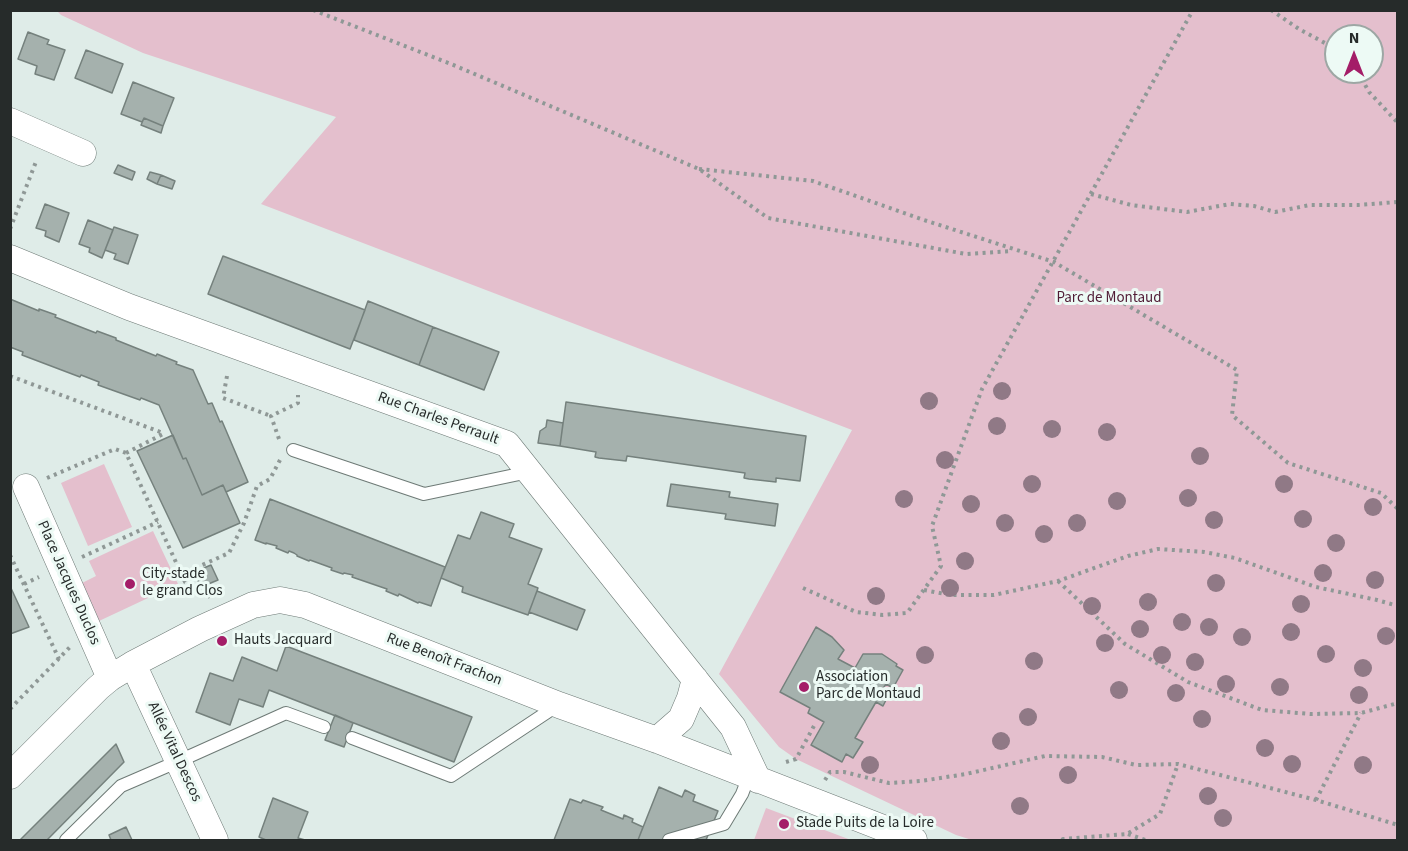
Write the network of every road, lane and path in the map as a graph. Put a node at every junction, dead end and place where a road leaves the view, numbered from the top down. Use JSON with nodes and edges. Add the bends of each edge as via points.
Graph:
{"nodes":[{"id":1,"x":313,"y":10,"type":"edge"},
{"id":2,"x":1194,"y":10,"type":"edge"},
{"id":3,"x":1271,"y":10,"type":"edge"},
{"id":4,"x":1324,"y":43,"type":"edge"},
{"id":5,"x":1365,"y":84,"type":"edge"},
{"id":6,"x":10,"y":121,"type":"edge"},
{"id":7,"x":1398,"y":123,"type":"edge"},
{"id":8,"x":45,"y":136,"type":"junction"},
{"id":9,"x":83,"y":153,"type":"dead end"},
{"id":10,"x":699,"y":169,"type":"junction"},
{"id":11,"x":1091,"y":194,"type":"junction"},
{"id":12,"x":1398,"y":202,"type":"edge"},
{"id":13,"x":10,"y":229,"type":"edge"},
{"id":14,"x":1016,"y":250,"type":"junction"},
{"id":15,"x":10,"y":258,"type":"edge"},
{"id":16,"x":1054,"y":262,"type":"junction"},
{"id":17,"x":297,"y":368,"type":"junction"},
{"id":18,"x":10,"y":376,"type":"edge"},
{"id":19,"x":227,"y":376,"type":"dead end"},
{"id":20,"x":271,"y":416,"type":"junction"},
{"id":21,"x":281,"y":443,"type":"dead end"},
{"id":22,"x":289,"y":451,"type":"joint"},
{"id":23,"x":126,"y":453,"type":"junction"},
{"id":24,"x":529,"y":472,"type":"junction"},
{"id":25,"x":26,"y":488,"type":"joint"},
{"id":26,"x":1398,"y":509,"type":"edge"},
{"id":27,"x":158,"y":522,"type":"junction"},
{"id":28,"x":10,"y":555,"type":"edge"},
{"id":29,"x":62,"y":566,"type":"junction"},
{"id":30,"x":182,"y":574,"type":"junction"},
{"id":31,"x":1058,"y":581,"type":"junction"},
{"id":32,"x":24,"y":584,"type":"junction"},
{"id":33,"x":804,"y":588,"type":"dead end"},
{"id":34,"x":199,"y":590,"type":"dead end"},
{"id":35,"x":924,"y":590,"type":"junction"},
{"id":36,"x":1398,"y":606,"type":"edge"},
{"id":37,"x":88,"y":629,"type":"junction"},
{"id":38,"x":59,"y":659,"type":"junction"},
{"id":39,"x":133,"y":663,"type":"junction"},
{"id":40,"x":110,"y":678,"type":"junction"},
{"id":41,"x":695,"y":679,"type":"junction"},
{"id":42,"x":1398,"y":703,"type":"edge"},
{"id":43,"x":559,"y":705,"type":"junction"},
{"id":44,"x":10,"y":709,"type":"edge"},
{"id":45,"x":1361,"y":713,"type":"junction"},
{"id":46,"x":815,"y":724,"type":"dead end"},
{"id":47,"x":324,"y":727,"type":"dead end"},
{"id":48,"x":352,"y":738,"type":"dead end"},
{"id":49,"x":657,"y":740,"type":"junction"},
{"id":50,"x":806,"y":742,"type":"dead end"},
{"id":51,"x":179,"y":762,"type":"junction"},
{"id":52,"x":1178,"y":764,"type":"junction"},
{"id":53,"x":10,"y":776,"type":"edge"},
{"id":54,"x":754,"y":778,"type":"junction"},
{"id":55,"x":1316,"y":800,"type":"junction"},
{"id":56,"x":812,"y":801,"type":"junction"},
{"id":57,"x":1398,"y":825,"type":"edge"},
{"id":58,"x":1127,"y":834,"type":"junction"},
{"id":59,"x":66,"y":840,"type":"edge"},
{"id":60,"x":215,"y":840,"type":"edge"},
{"id":61,"x":669,"y":840,"type":"edge"},
{"id":62,"x":914,"y":840,"type":"edge"},
{"id":63,"x":1062,"y":840,"type":"edge"},
{"id":64,"x":1145,"y":840,"type":"edge"}],
"edges":[{"from":1,"to":10,"type":"path"},
{"from":2,"to":11,"type":"path"},
{"from":3,"to":4,"type":"path"},
{"from":5,"to":7,"type":"path"},
{"from":6,"to":8,"type":"street"},
{"from":8,"to":9,"type":"street"},
{"from":8,"to":13,"type":"path"},
{"from":10,"to":14,"type":"path","via":[[813,181]]},
{"from":10,"to":14,"type":"path","via":[[768,218],[966,254]]},
{"from":11,"to":12,"type":"path","via":[[1131,205],[1187,212],[1230,204],[1275,212],[1310,205]]},
{"from":11,"to":16,"type":"path"},
{"from":14,"to":16,"type":"path"},
{"from":15,"to":17,"type":"street","name":"Rue Charles Perrault","via":[[129,307]]},
{"from":16,"to":26,"type":"path","via":[[1237,370],[1233,415],[1288,463],[1381,493]]},
{"from":16,"to":35,"type":"path","via":[[982,390],[932,526],[941,566]]},
{"from":17,"to":20,"type":"path","via":[[298,403]]},
{"from":17,"to":24,"type":"street","name":"Rue Charles Perrault","via":[[507,444]]},
{"from":18,"to":23,"type":"path","via":[[164,434]]},
{"from":19,"to":20,"type":"path","via":[[223,398]]},
{"from":20,"to":21,"type":"path"},
{"from":22,"to":24,"type":"lane","via":[[424,494]]},
{"from":22,"to":30,"type":"path","via":[[270,479],[257,486],[229,553]]},
{"from":23,"to":25,"type":"path","via":[[115,449]]},
{"from":23,"to":27,"type":"path"},
{"from":24,"to":41,"type":"street","name":"Rue Charles Perrault"},
{"from":25,"to":29,"type":"street","name":"Place Jacques Duclos"},
{"from":27,"to":29,"type":"path"},
{"from":27,"to":30,"type":"path"},
{"from":28,"to":32,"type":"path"},
{"from":29,"to":32,"type":"path"},
{"from":29,"to":37,"type":"street","name":"Place Jacques Duclos"},
{"from":30,"to":34,"type":"path","via":[[185,582]]},
{"from":31,"to":35,"type":"path","via":[[994,595],[950,595]]},
{"from":31,"to":36,"type":"path","via":[[1158,549],[1204,552],[1235,558],[1316,587]]},
{"from":31,"to":45,"type":"path","via":[[1125,644],[1188,682],[1262,710]]},
{"from":32,"to":38,"type":"path"},
{"from":33,"to":35,"type":"path","via":[[856,612],[883,615],[907,613]]},
{"from":37,"to":38,"type":"path"},
{"from":37,"to":40,"type":"street","name":"Place Jacques Duclos"},
{"from":38,"to":44,"type":"path"},
{"from":39,"to":40,"type":"street","name":"Rue Benoît Frachon"},
{"from":39,"to":43,"type":"street","name":"Rue Benoît Frachon","via":[[253,605],[280,600],[305,605]]},
{"from":39,"to":51,"type":"street","name":"Allée Vital Descos"},
{"from":40,"to":53,"type":"street","name":"Rue Benoît Frachon"},
{"from":41,"to":49,"type":"street","via":[[681,719]]},
{"from":41,"to":54,"type":"street","name":"Rue Charles Perrault","via":[[733,727]]},
{"from":42,"to":45,"type":"path"},
{"from":43,"to":48,"type":"lane","via":[[451,776]]},
{"from":43,"to":49,"type":"street","name":"Rue Benoît Frachon"},
{"from":45,"to":55,"type":"path"},
{"from":46,"to":50,"type":"path"},
{"from":47,"to":51,"type":"lane","via":[[286,713]]},
{"from":49,"to":54,"type":"street","name":"Rue Benoît Frachon"},
{"from":51,"to":59,"type":"lane","via":[[121,786]]},
{"from":51,"to":60,"type":"street","name":"Allée Vital Descos"},
{"from":52,"to":55,"type":"path"},
{"from":52,"to":56,"type":"path","via":[[1136,765],[1102,757],[1045,756],[966,774],[889,783],[830,772]]},
{"from":52,"to":58,"type":"path","via":[[1160,814]]},
{"from":54,"to":56,"type":"street","name":"Rue Benoît Frachon"},
{"from":54,"to":61,"type":"lane","via":[[724,824]]},
{"from":55,"to":57,"type":"path"},
{"from":56,"to":62,"type":"street","name":"Rue Benoît Frachon"},
{"from":58,"to":63,"type":"path"},
{"from":58,"to":64,"type":"path"}]}
